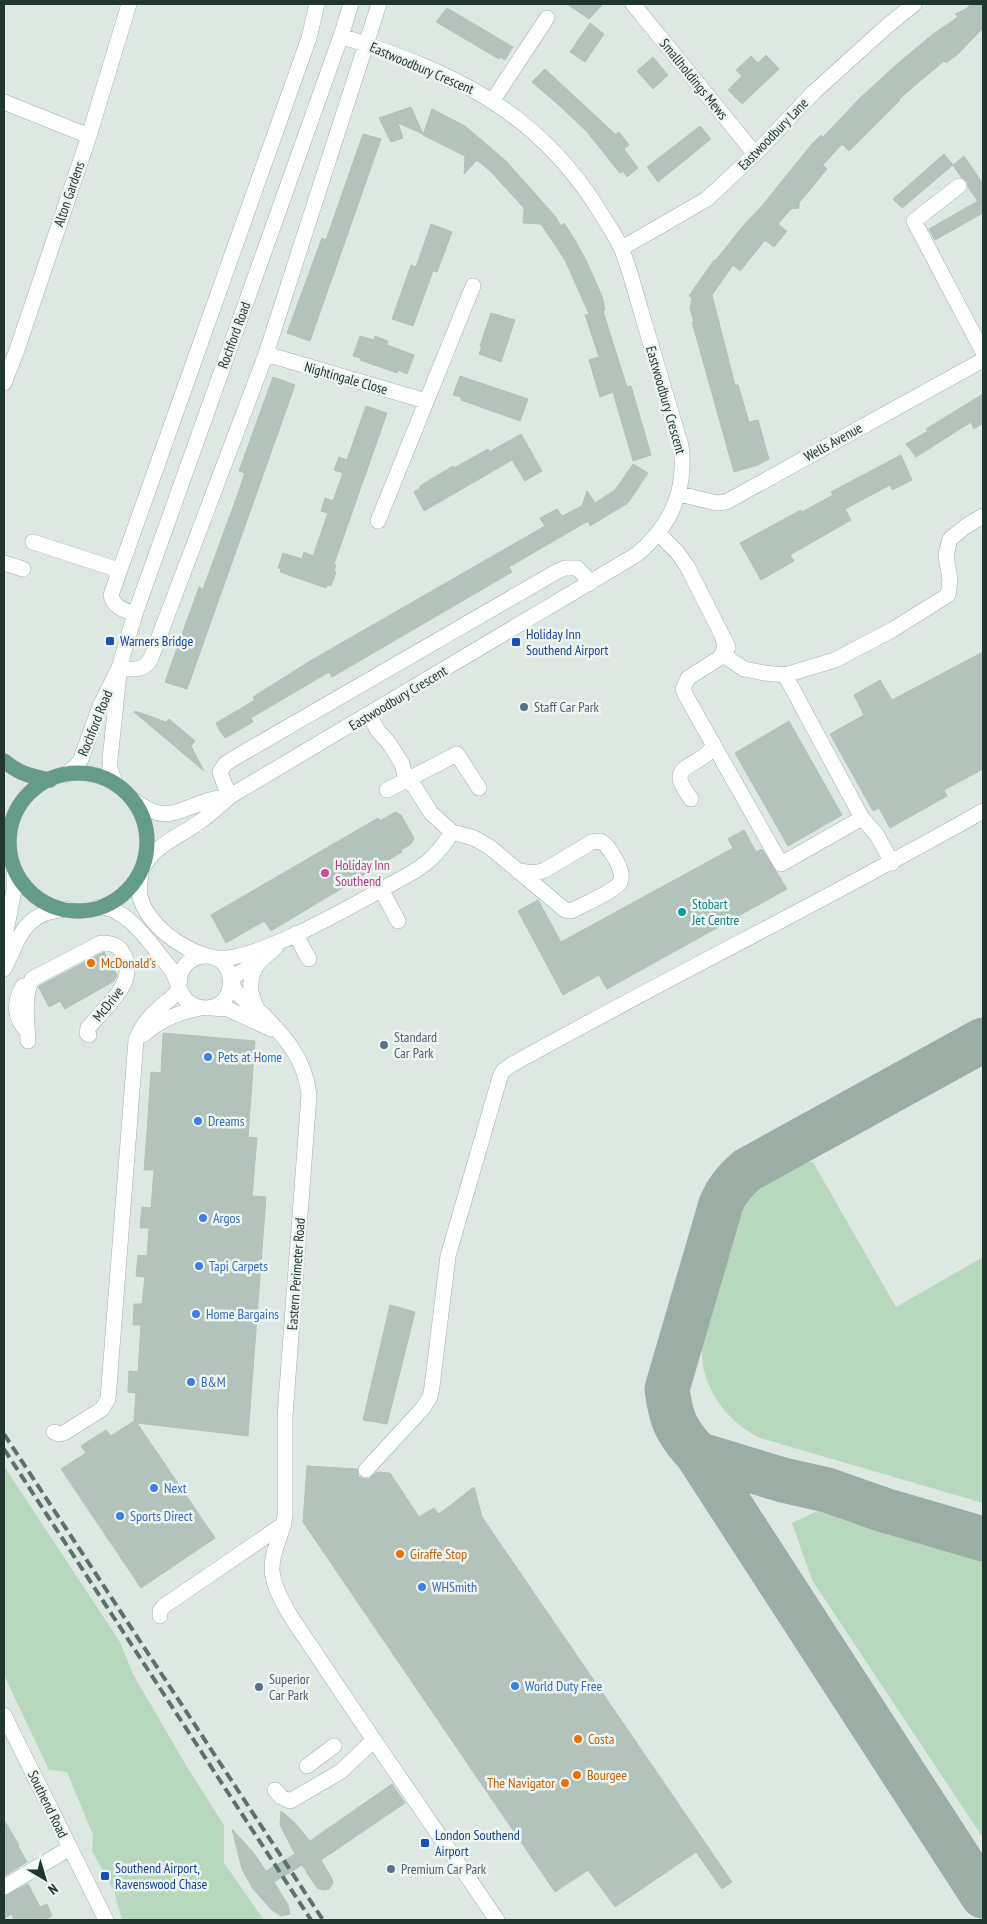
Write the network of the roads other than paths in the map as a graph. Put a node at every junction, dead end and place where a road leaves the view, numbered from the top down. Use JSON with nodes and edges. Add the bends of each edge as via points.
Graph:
{"nodes":[{"id":1,"x":129,"y":4,"type":"edge"},
{"id":2,"x":317,"y":4,"type":"edge"},
{"id":3,"x":351,"y":4,"type":"edge"},
{"id":4,"x":379,"y":4,"type":"edge"},
{"id":5,"x":633,"y":4,"type":"edge"},
{"id":6,"x":914,"y":4,"type":"edge"},
{"id":7,"x":547,"y":18,"type":"dead end"},
{"id":8,"x":341,"y":36,"type":"junction"},
{"id":9,"x":365,"y":44,"type":"junction"},
{"id":10,"x":493,"y":100,"type":"junction"},
{"id":11,"x":4,"y":102,"type":"edge"},
{"id":12,"x":89,"y":136,"type":"junction"},
{"id":13,"x":755,"y":154,"type":"junction"},
{"id":14,"x":959,"y":186,"type":"dead end"},
{"id":15,"x":622,"y":248,"type":"junction"},
{"id":16,"x":473,"y":286,"type":"dead end"},
{"id":17,"x":10,"y":347,"type":"edge"},
{"id":18,"x":983,"y":352,"type":"edge"},
{"id":19,"x":266,"y":354,"type":"junction"},
{"id":20,"x":983,"y":360,"type":"edge"},
{"id":21,"x":4,"y":383,"type":"edge"},
{"id":22,"x":426,"y":401,"type":"junction"},
{"id":23,"x":679,"y":494,"type":"junction"},
{"id":24,"x":983,"y":516,"type":"edge"},
{"id":25,"x":378,"y":520,"type":"dead end"},
{"id":26,"x":659,"y":534,"type":"junction"},
{"id":27,"x":33,"y":542,"type":"dead end"},
{"id":28,"x":4,"y":563,"type":"edge"},
{"id":29,"x":23,"y":569,"type":"dead end"},
{"id":30,"x":119,"y":570,"type":"junction"},
{"id":31,"x":589,"y":584,"type":"junction"},
{"id":32,"x":135,"y":614,"type":"junction"},
{"id":33,"x":726,"y":650,"type":"junction"},
{"id":34,"x":120,"y":668,"type":"junction"},
{"id":35,"x":785,"y":675,"type":"junction"},
{"id":36,"x":368,"y":715,"type":"junction"},
{"id":37,"x":713,"y":743,"type":"junction"},
{"id":38,"x":4,"y":761,"type":"edge"},
{"id":39,"x":65,"y":775,"type":"junction"},
{"id":40,"x":50,"y":780,"type":"junction"},
{"id":41,"x":406,"y":780,"type":"junction"},
{"id":42,"x":116,"y":782,"type":"junction"},
{"id":43,"x":480,"y":788,"type":"dead end"},
{"id":44,"x":387,"y":790,"type":"dead end"},
{"id":45,"x":232,"y":795,"type":"junction"},
{"id":46,"x":691,"y":799,"type":"dead end"},
{"id":47,"x":134,"y":802,"type":"junction"},
{"id":48,"x":983,"y":811,"type":"edge"},
{"id":49,"x":862,"y":818,"type":"junction"},
{"id":50,"x":4,"y":825,"type":"edge"},
{"id":51,"x":446,"y":827,"type":"junction"},
{"id":52,"x":8,"y":842,"type":"junction"},
{"id":53,"x":892,"y":863,"type":"junction"},
{"id":54,"x":143,"y":869,"type":"junction"},
{"id":55,"x":518,"y":870,"type":"junction"},
{"id":56,"x":14,"y":871,"type":"junction"},
{"id":57,"x":381,"y":889,"type":"junction"},
{"id":58,"x":98,"y":907,"type":"junction"},
{"id":59,"x":66,"y":909,"type":"junction"},
{"id":60,"x":398,"y":921,"type":"dead end"},
{"id":61,"x":289,"y":938,"type":"junction"},
{"id":62,"x":4,"y":942,"type":"edge"},
{"id":63,"x":212,"y":957,"type":"junction"},
{"id":64,"x":309,"y":959,"type":"dead end"},
{"id":65,"x":260,"y":961,"type":"junction"},
{"id":66,"x":4,"y":970,"type":"edge"},
{"id":67,"x":231,"y":982,"type":"junction"},
{"id":68,"x":179,"y":985,"type":"junction"},
{"id":69,"x":205,"y":1008,"type":"junction"},
{"id":70,"x":260,"y":1012,"type":"junction"},
{"id":71,"x":279,"y":1033,"type":"junction"},
{"id":72,"x":89,"y":1035,"type":"dead end"},
{"id":73,"x":28,"y":1038,"type":"dead end"},
{"id":74,"x":135,"y":1049,"type":"junction"},
{"id":75,"x":54,"y":1432,"type":"dead end"},
{"id":76,"x":366,"y":1470,"type":"dead end"},
{"id":77,"x":284,"y":1524,"type":"junction"},
{"id":78,"x":160,"y":1616,"type":"dead end"},
{"id":79,"x":4,"y":1715,"type":"edge"},
{"id":80,"x":374,"y":1740,"type":"junction"},
{"id":81,"x":334,"y":1746,"type":"dead end"},
{"id":82,"x":307,"y":1766,"type":"dead end"},
{"id":83,"x":275,"y":1790,"type":"dead end"},
{"id":84,"x":70,"y":1848,"type":"junction"},
{"id":85,"x":4,"y":1886,"type":"edge"},
{"id":86,"x":106,"y":1920,"type":"edge"},
{"id":87,"x":497,"y":1920,"type":"edge"}],
"edges":[{"from":1,"to":12,"type":"street","name":"Alton Gardens"},
{"from":2,"to":30,"type":"street","via":[[309,38]]},
{"from":3,"to":8,"type":"street","name":"Rochford Road"},
{"from":4,"to":9,"type":"street"},
{"from":5,"to":13,"type":"street","name":"Smallholdings Mews"},
{"from":6,"to":13,"type":"street","name":"Eastwoodbury Lane","via":[[814,92]]},
{"from":7,"to":10,"type":"street"},
{"from":8,"to":9,"type":"street","name":"Eastwoodbury Crescent"},
{"from":8,"to":32,"type":"street","name":"Rochford Road"},
{"from":9,"to":10,"type":"street","name":"Eastwoodbury Crescent","via":[[441,73]]},
{"from":9,"to":19,"type":"street"},
{"from":10,"to":15,"type":"street","name":"Eastwoodbury Crescent","via":[[528,128],[566,166]]},
{"from":11,"to":12,"type":"street"},
{"from":12,"to":17,"type":"street","name":"Alton Gardens"},
{"from":13,"to":15,"type":"street","name":"Eastwoodbury Lane","via":[[708,199]]},
{"from":14,"to":18,"type":"street","via":[[914,221]]},
{"from":15,"to":23,"type":"street","name":"Eastwoodbury Crescent","via":[[681,446],[683,470]]},
{"from":16,"to":22,"type":"street"},
{"from":17,"to":21,"type":"street","name":"Alton Gardens"},
{"from":19,"to":22,"type":"street","name":"Nightingale Close"},
{"from":19,"to":34,"type":"street","via":[[151,658],[141,668]]},
{"from":20,"to":23,"type":"street","name":"Wells Avenue","via":[[726,502]]},
{"from":22,"to":25,"type":"street"},
{"from":23,"to":26,"type":"street","name":"Eastwoodbury Crescent"},
{"from":24,"to":35,"type":"street","via":[[950,539],[946,555],[950,580],[948,595],[835,660]]},
{"from":26,"to":31,"type":"street","name":"Eastwoodbury Crescent","via":[[636,555]]},
{"from":26,"to":33,"type":"street","via":[[687,566]]},
{"from":27,"to":30,"type":"street"},
{"from":28,"to":29,"type":"street"},
{"from":30,"to":32,"type":"street","via":[[111,599],[116,606]]},
{"from":31,"to":36,"type":"street","name":"Eastwoodbury Crescent"},
{"from":31,"to":45,"type":"street","via":[[577,568],[556,572],[236,757],[220,772]]},
{"from":32,"to":34,"type":"street","name":"Rochford Road"},
{"from":33,"to":35,"type":"street","via":[[744,669]]},
{"from":33,"to":37,"type":"street","via":[[722,658],[688,678],[683,689]]},
{"from":34,"to":39,"type":"street","name":"Rochford Road","via":[[100,706],[81,758]]},
{"from":34,"to":42,"type":"street","name":"Rochford Road","via":[[110,759],[110,769]]},
{"from":35,"to":49,"type":"street"},
{"from":36,"to":41,"type":"street","via":[[402,764]]},
{"from":36,"to":45,"type":"street","name":"Eastwoodbury Crescent"},
{"from":37,"to":46,"type":"street","via":[[710,753],[680,774]]},
{"from":37,"to":49,"type":"street","via":[[781,864]]},
{"from":38,"to":40,"type":"main road","via":[[16,771]]},
{"from":39,"to":40,"type":"main road"},
{"from":39,"to":42,"type":"main road","via":[[91,774]]},
{"from":40,"to":52,"type":"main road","via":[[24,798],[13,815]]},
{"from":41,"to":43,"type":"street","via":[[458,754]]},
{"from":41,"to":44,"type":"street"},
{"from":41,"to":51,"type":"street"},
{"from":42,"to":47,"type":"main road"},
{"from":45,"to":47,"type":"street","name":"Eastwoodbury Crescent","via":[[166,814],[150,811]]},
{"from":45,"to":54,"type":"street","name":"Eastwoodbury Crescent","via":[[199,823],[160,847]]},
{"from":47,"to":54,"type":"main road","via":[[147,830],[148,850]]},
{"from":48,"to":53,"type":"street"},
{"from":49,"to":53,"type":"street","via":[[877,835]]},
{"from":50,"to":52,"type":"main road"},
{"from":51,"to":55,"type":"street","via":[[491,848]]},
{"from":51,"to":57,"type":"street","via":[[436,854],[425,866]]},
{"from":52,"to":56,"type":"main road"},
{"from":53,"to":76,"type":"street","via":[[633,998],[503,1071],[448,1256],[430,1397]]},
{"from":54,"to":58,"type":"main road","via":[[134,884],[119,898]]},
{"from":54,"to":63,"type":"street","via":[[140,897],[152,920],[185,947]]},
{"from":55,"to":55,"type":"street","via":[[565,910],[571,911],[613,889],[621,877],[620,868],[600,840],[545,870],[535,873]]},
{"from":56,"to":59,"type":"main road","via":[[37,898]]},
{"from":56,"to":62,"type":"street","via":[[14,890]]},
{"from":57,"to":60,"type":"street"},
{"from":57,"to":61,"type":"street"},
{"from":58,"to":59,"type":"main road"},
{"from":58,"to":68,"type":"street","via":[[111,908],[127,918],[172,969]]},
{"from":59,"to":66,"type":"street","via":[[44,912],[30,922]]},
{"from":61,"to":63,"type":"street","via":[[234,956]]},
{"from":61,"to":64,"type":"street"},
{"from":61,"to":65,"type":"street"},
{"from":63,"to":67,"type":"street","via":[[226,966]]},
{"from":63,"to":68,"type":"street","via":[[195,958],[185,965]]},
{"from":65,"to":67,"type":"street","via":[[236,975]]},
{"from":65,"to":70,"type":"street","via":[[250,988]]},
{"from":67,"to":69,"type":"street","via":[[223,1001]]},
{"from":67,"to":70,"type":"street","name":"Eastern Perimeter Road","via":[[236,993]]},
{"from":68,"to":69,"type":"street","via":[[187,1001]]},
{"from":68,"to":74,"type":"street","via":[[175,995],[144,1025]]},
{"from":69,"to":71,"type":"street","name":"Eastern Perimeter Road","via":[[228,1009]]},
{"from":69,"to":74,"type":"street","via":[[181,1013],[159,1023],[139,1039]]},
{"from":70,"to":71,"type":"street","name":"Eastern Perimeter Road"},
{"from":71,"to":77,"type":"street","name":"Eastern Perimeter Road","via":[[300,1061],[309,1094],[285,1416]]},
{"from":72,"to":73,"type":"street","name":"McDrive","via":[[88,1028],[123,988],[128,975],[126,959],[113,943],[101,943],[34,978],[29,990]]},
{"from":74,"to":75,"type":"street","via":[[108,1399],[102,1409],[64,1434]]},
{"from":77,"to":78,"type":"street","via":[[164,1606]]},
{"from":77,"to":80,"type":"street","name":"Eastern Perimeter Road","via":[[272,1563],[277,1591]]},
{"from":79,"to":84,"type":"street","name":"Southend Road"},
{"from":80,"to":83,"type":"street","via":[[340,1772],[290,1801],[280,1797]]},
{"from":80,"to":87,"type":"street","name":"Eastern Perimeter Road"},
{"from":81,"to":82,"type":"street"},
{"from":84,"to":85,"type":"street"},
{"from":84,"to":86,"type":"street","name":"Southend Road"}]}
